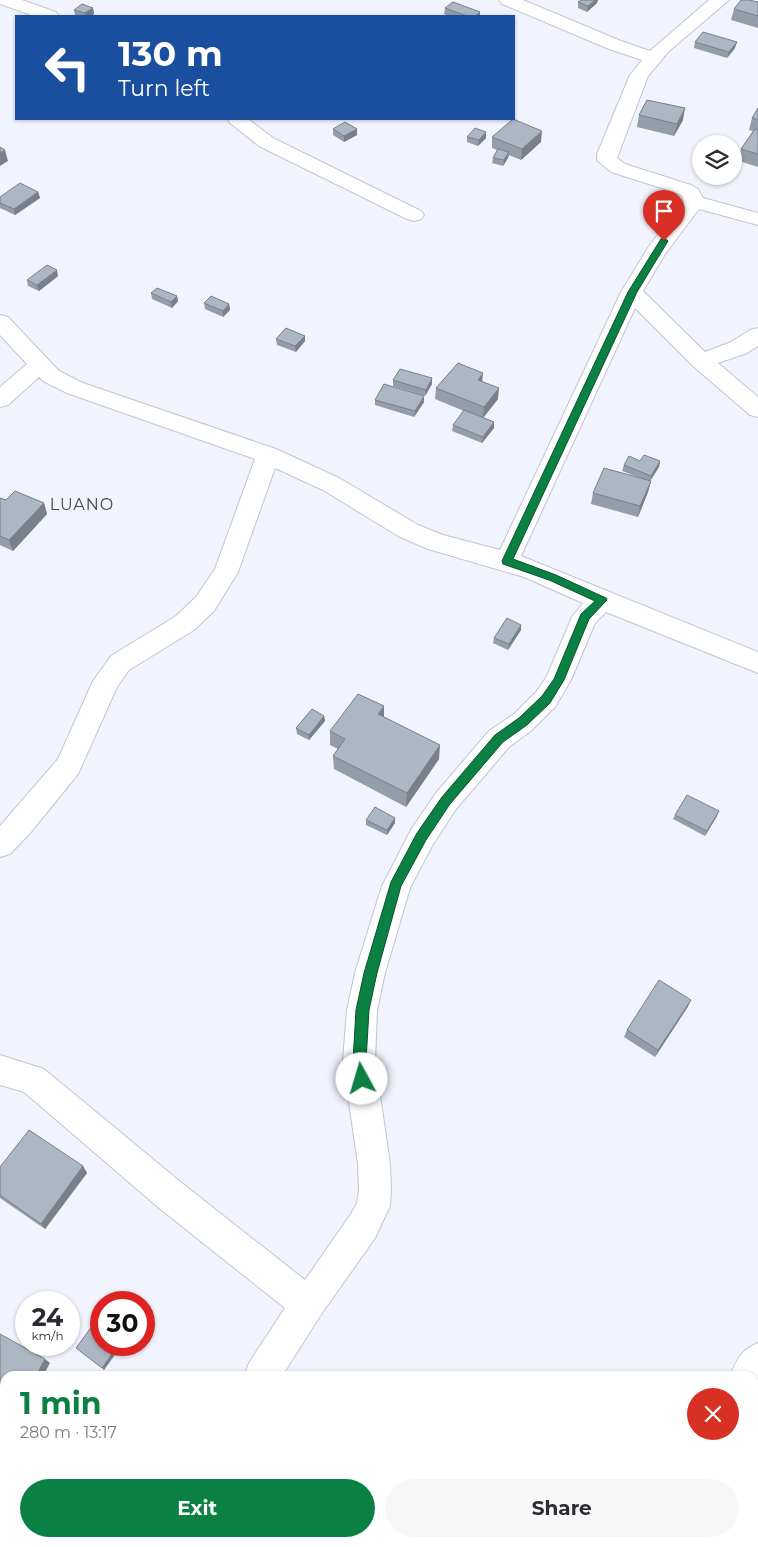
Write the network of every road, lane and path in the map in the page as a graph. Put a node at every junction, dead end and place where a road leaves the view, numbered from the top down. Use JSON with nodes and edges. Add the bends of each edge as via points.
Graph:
{"nodes":[{"id":1,"x":6,"y":0,"type":"edge"},
{"id":2,"x":508,"y":0,"type":"edge"},
{"id":3,"x":720,"y":0,"type":"edge"},
{"id":4,"x":47,"y":15,"type":"edge"},
{"id":5,"x":652,"y":58,"type":"junction"},
{"id":6,"x":238,"y":120,"type":"edge"},
{"id":7,"x":694,"y":202,"type":"junction"},
{"id":8,"x":414,"y":215,"type":"dead end"},
{"id":9,"x":758,"y":219,"type":"edge"},
{"id":10,"x":632,"y":292,"type":"junction"},
{"id":11,"x":0,"y":322,"type":"edge"},
{"id":12,"x":758,"y":335,"type":"edge"},
{"id":13,"x":701,"y":361,"type":"junction"},
{"id":14,"x":40,"y":365,"type":"junction"},
{"id":15,"x":0,"y":399,"type":"edge"},
{"id":16,"x":758,"y":409,"type":"edge"},
{"id":17,"x":268,"y":455,"type":"junction"},
{"id":18,"x":507,"y":561,"type":"junction"},
{"id":19,"x":602,"y":600,"type":"junction"},
{"id":20,"x":758,"y":663,"type":"edge"},
{"id":21,"x":0,"y":845,"type":"edge"},
{"id":22,"x":0,"y":1070,"type":"edge"},
{"id":23,"x":308,"y":1304,"type":"junction"},
{"id":24,"x":265,"y":1371,"type":"edge"}],
"edges":[{"from":1,"to":4,"type":"street"},
{"from":2,"to":5,"type":"street"},
{"from":3,"to":5,"type":"street"},
{"from":5,"to":7,"type":"street","via":[[639,75],[607,160],[618,168],[691,192]]},
{"from":6,"to":8,"type":"street","via":[[266,142]]},
{"from":7,"to":9,"type":"street"},
{"from":7,"to":10,"type":"street","via":[[656,251]]},
{"from":10,"to":13,"type":"street"},
{"from":10,"to":18,"type":"street"},
{"from":11,"to":14,"type":"street"},
{"from":12,"to":13,"type":"street","via":[[737,348]]},
{"from":13,"to":16,"type":"street"},
{"from":14,"to":15,"type":"street"},
{"from":14,"to":17,"type":"street","via":[[51,376],[76,388]]},
{"from":17,"to":18,"type":"street","via":[[331,484],[409,532],[446,546]]},
{"from":17,"to":21,"type":"street","via":[[226,572],[205,604],[185,623],[120,663],[106,681],[68,766]]},
{"from":18,"to":19,"type":"street"},
{"from":19,"to":20,"type":"street"},
{"from":19,"to":23,"type":"street","via":[[585,617],[558,680],[546,699],[523,722],[499,739],[446,801],[396,886],[362,1010],[360,1061],[374,1164],[373,1206]]},
{"from":22,"to":23,"type":"street","via":[[32,1080],[142,1173]]},
{"from":23,"to":24,"type":"street"}]}
